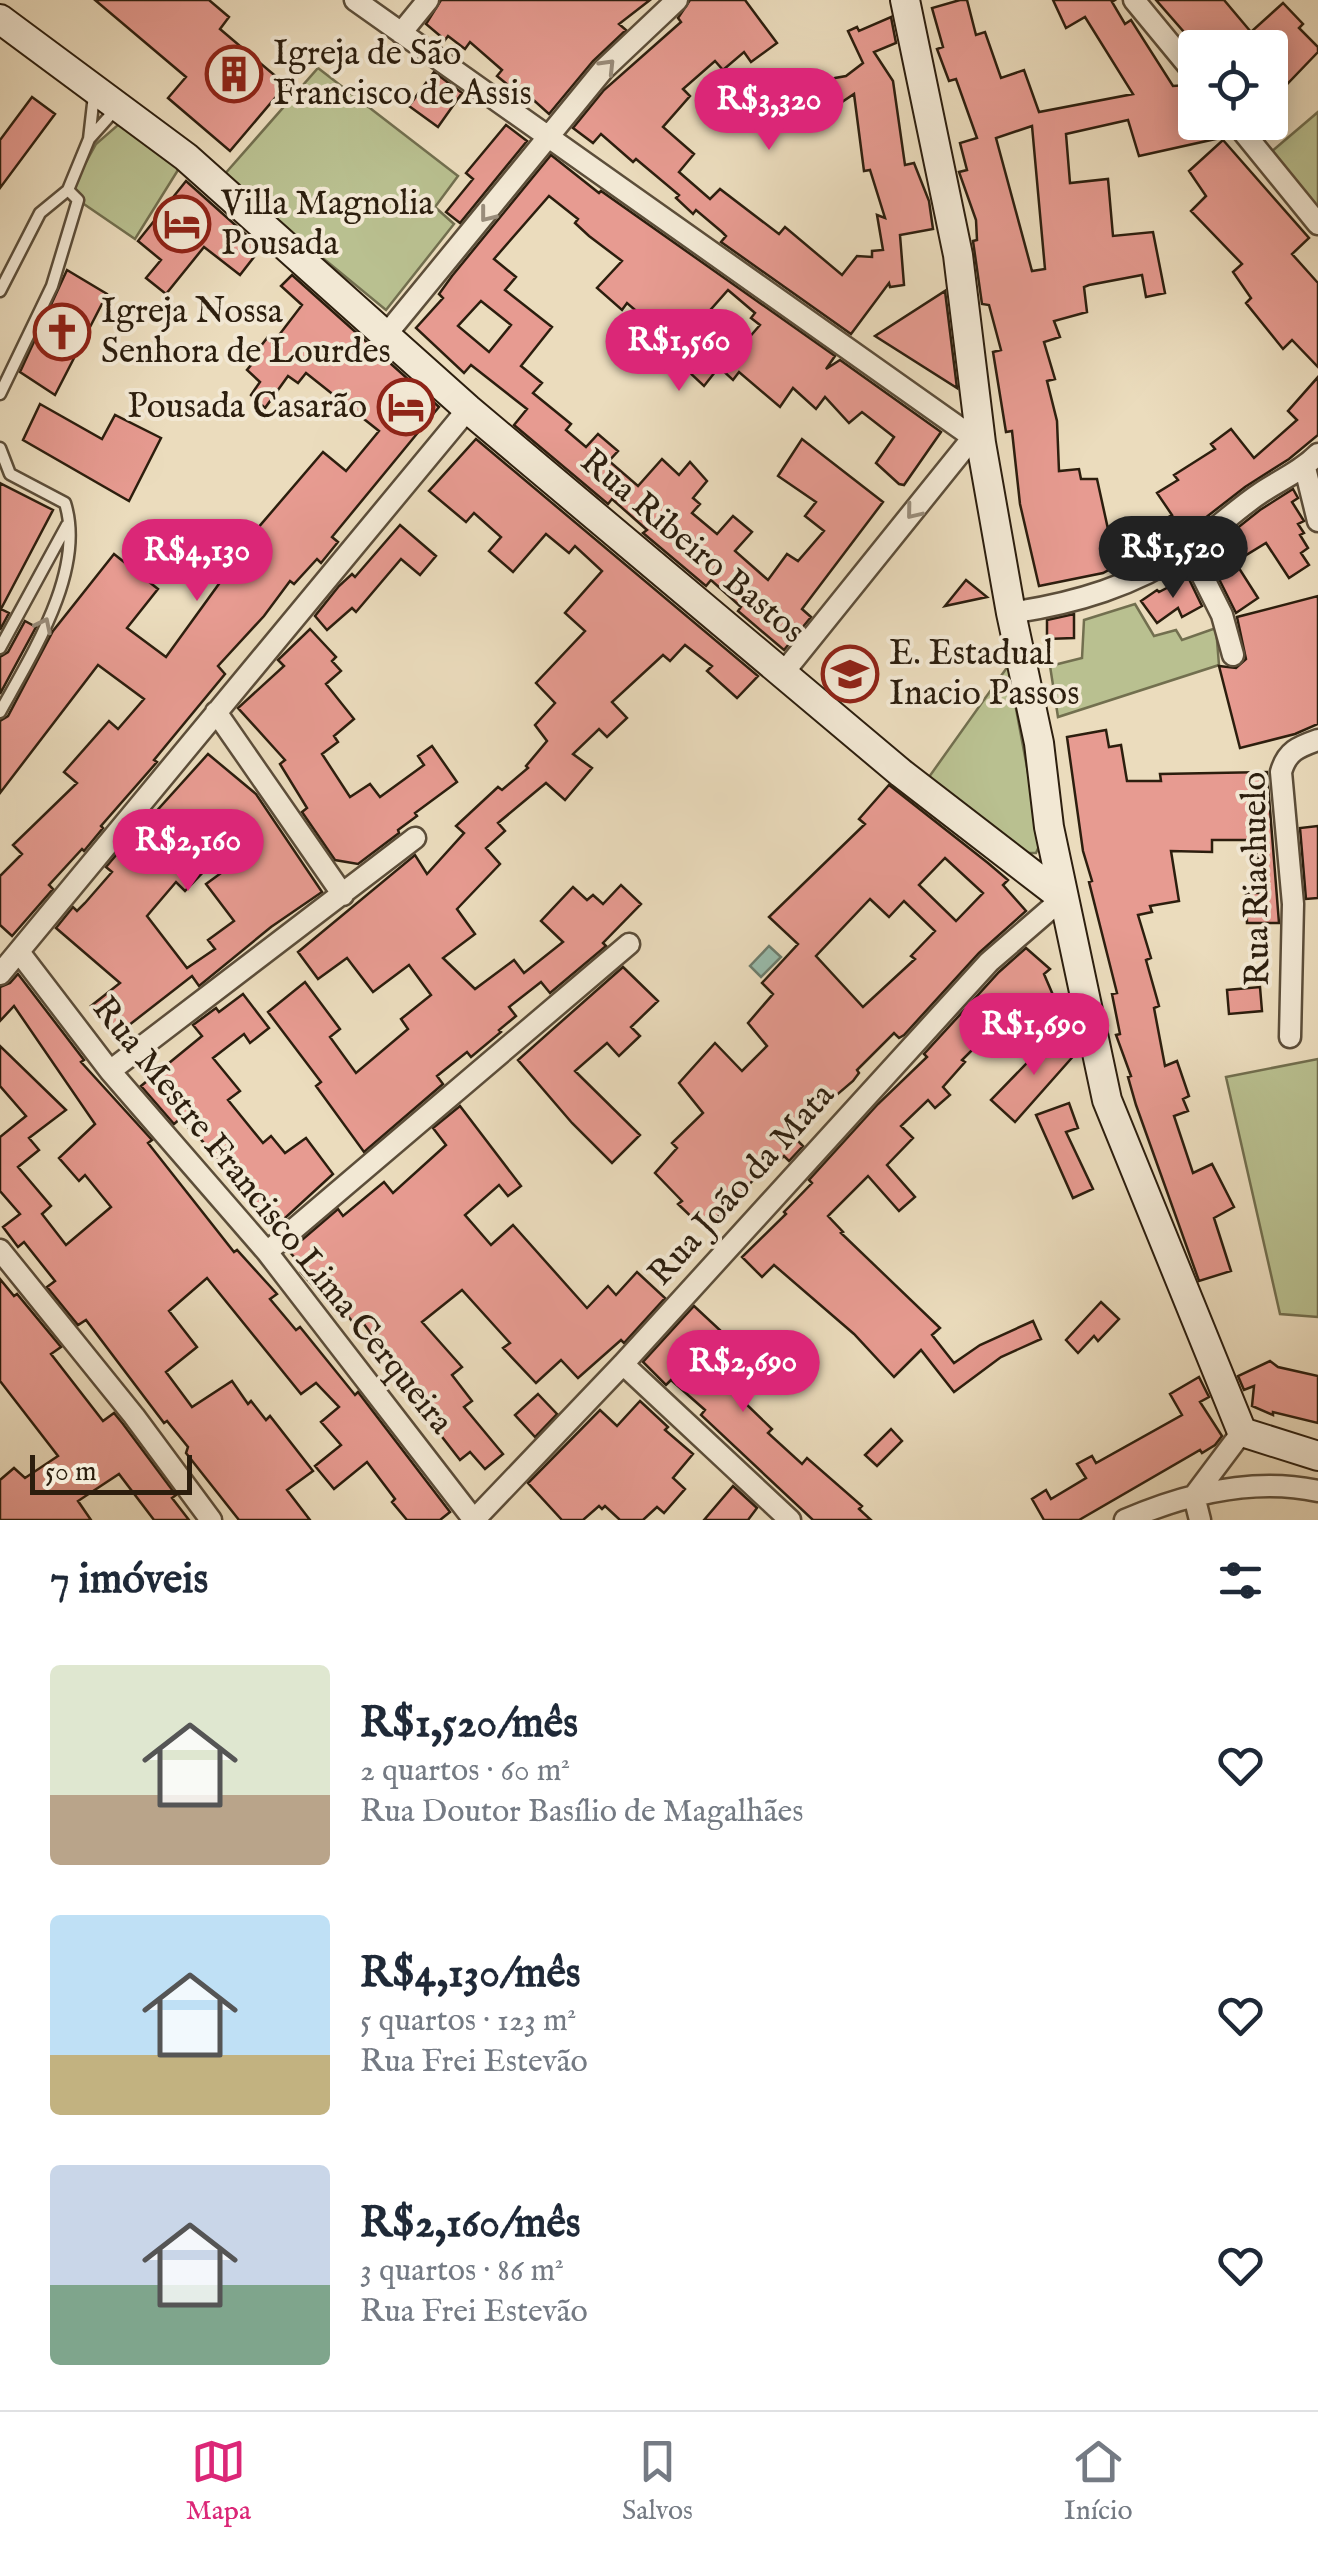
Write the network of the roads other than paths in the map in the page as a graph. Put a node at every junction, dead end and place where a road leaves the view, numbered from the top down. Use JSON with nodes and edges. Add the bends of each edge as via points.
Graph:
{"nodes":[{"id":1,"x":354,"y":0,"type":"edge"},
{"id":2,"x":428,"y":0,"type":"edge"},
{"id":3,"x":678,"y":0,"type":"edge"},
{"id":4,"x":905,"y":0,"type":"edge"},
{"id":5,"x":1134,"y":0,"type":"edge"},
{"id":6,"x":0,"y":18,"type":"edge"},
{"id":7,"x":401,"y":33,"type":"junction"},
{"id":8,"x":1178,"y":53,"type":"edge"},
{"id":9,"x":94,"y":89,"type":"junction"},
{"id":10,"x":118,"y":106,"type":"junction"},
{"id":11,"x":546,"y":138,"type":"junction"},
{"id":12,"x":89,"y":139,"type":"junction"},
{"id":13,"x":1249,"y":140,"type":"edge"},
{"id":14,"x":68,"y":190,"type":"junction"},
{"id":15,"x":1318,"y":224,"type":"edge"},
{"id":16,"x":0,"y":291,"type":"edge"},
{"id":17,"x":385,"y":336,"type":"junction"},
{"id":18,"x":0,"y":394,"type":"edge"},
{"id":19,"x":468,"y":409,"type":"junction"},
{"id":20,"x":978,"y":440,"type":"junction"},
{"id":21,"x":0,"y":448,"type":"edge"},
{"id":22,"x":1311,"y":461,"type":"edge"},
{"id":23,"x":70,"y":520,"type":"junction"},
{"id":24,"x":1318,"y":521,"type":"edge"},
{"id":25,"x":1189,"y":549,"type":"junction"},
{"id":26,"x":1011,"y":613,"type":"junction"},
{"id":27,"x":0,"y":648,"type":"edge"},
{"id":28,"x":1233,"y":655,"type":"dead end"},
{"id":29,"x":784,"y":672,"type":"junction"},
{"id":30,"x":0,"y":712,"type":"edge"},
{"id":31,"x":216,"y":712,"type":"junction"},
{"id":32,"x":1318,"y":740,"type":"edge"},
{"id":33,"x":415,"y":838,"type":"dead end"},
{"id":34,"x":343,"y":895,"type":"junction"},
{"id":35,"x":1063,"y":898,"type":"junction"},
{"id":36,"x":629,"y":944,"type":"dead end"},
{"id":37,"x":20,"y":952,"type":"junction"},
{"id":38,"x":0,"y":974,"type":"edge"},
{"id":39,"x":1290,"y":1037,"type":"dead end"},
{"id":40,"x":110,"y":1071,"type":"junction"},
{"id":41,"x":0,"y":1250,"type":"edge"},
{"id":42,"x":267,"y":1252,"type":"junction"},
{"id":43,"x":623,"y":1364,"type":"junction"},
{"id":44,"x":1242,"y":1432,"type":"junction"},
{"id":45,"x":1318,"y":1456,"type":"edge"},
{"id":46,"x":1318,"y":1492,"type":"edge"},
{"id":47,"x":1194,"y":1496,"type":"junction"},
{"id":48,"x":211,"y":1520,"type":"edge"},
{"id":49,"x":474,"y":1520,"type":"edge"},
{"id":50,"x":790,"y":1520,"type":"edge"},
{"id":51,"x":1125,"y":1520,"type":"edge"},
{"id":52,"x":1200,"y":1520,"type":"edge"}],
"edges":[{"from":1,"to":7,"type":"street"},
{"from":2,"to":7,"type":"street"},
{"from":11,"to":3,"type":"street","one_way":true,"via":[[603,70]]},
{"from":4,"to":20,"type":"main road","via":[[958,255]]},
{"from":5,"to":8,"type":"street"},
{"from":6,"to":9,"type":"main road","name":"Rua Ribeiro Bastos"},
{"from":7,"to":11,"type":"street"},
{"from":9,"to":10,"type":"main road","name":"Rua Ribeiro Bastos"},
{"from":9,"to":12,"type":"lane"},
{"from":10,"to":12,"type":"lane"},
{"from":10,"to":17,"type":"main road","name":"Rua Ribeiro Bastos","via":[[186,157]]},
{"from":11,"to":17,"type":"street","one_way":true},
{"from":11,"to":20,"type":"street"},
{"from":12,"to":14,"type":"lane"},
{"from":13,"to":15,"type":"street"},
{"from":14,"to":16,"type":"lane","via":[[40,213]]},
{"from":14,"to":18,"type":"lane","via":[[78,200],[52,286]]},
{"from":17,"to":19,"type":"main road","name":"Rua Ribeiro Bastos"},
{"from":19,"to":29,"type":"main road","name":"Rua Ribeiro Bastos"},
{"from":19,"to":31,"type":"street"},
{"from":20,"to":26,"type":"main road"},
{"from":20,"to":29,"type":"street","one_way":true},
{"from":21,"to":23,"type":"lane","via":[[10,474],[65,503]]},
{"from":22,"to":24,"type":"street"},
{"from":22,"to":25,"type":"street"},
{"from":23,"to":27,"type":"lane"},
{"from":30,"to":23,"type":"lane","one_way":true,"via":[[69,562]]},
{"from":25,"to":26,"type":"street","via":[[1115,590]]},
{"from":25,"to":28,"type":"street","via":[[1222,615]]},
{"from":26,"to":35,"type":"main road"},
{"from":29,"to":35,"type":"main road","name":"Rua Ribeiro Bastos"},
{"from":31,"to":34,"type":"street"},
{"from":31,"to":37,"type":"street"},
{"from":32,"to":39,"type":"street","name":"Rua Riachuelo","via":[[1294,748],[1282,772],[1293,904]]},
{"from":33,"to":34,"type":"street"},
{"from":34,"to":40,"type":"street"},
{"from":35,"to":43,"type":"street","name":"Rua João da Mata","via":[[988,962]]},
{"from":35,"to":44,"type":"main road","via":[[1107,1100]]},
{"from":36,"to":42,"type":"street"},
{"from":37,"to":38,"type":"street"},
{"from":37,"to":40,"type":"street","name":"Rua Mestre Francisco Lima Cerqueira"},
{"from":40,"to":42,"type":"street","name":"Rua Mestre Francisco Lima Cerqueira"},
{"from":41,"to":48,"type":"street"},
{"from":42,"to":49,"type":"street","name":"Rua Mestre Francisco Lima Cerqueira"},
{"from":43,"to":49,"type":"street","name":"Rua João da Mata"},
{"from":43,"to":50,"type":"street"},
{"from":44,"to":45,"type":"main road"},
{"from":44,"to":47,"type":"street"},
{"from":46,"to":47,"type":"street","via":[[1256,1486]]},
{"from":47,"to":51,"type":"street"},
{"from":47,"to":52,"type":"street"}]}
